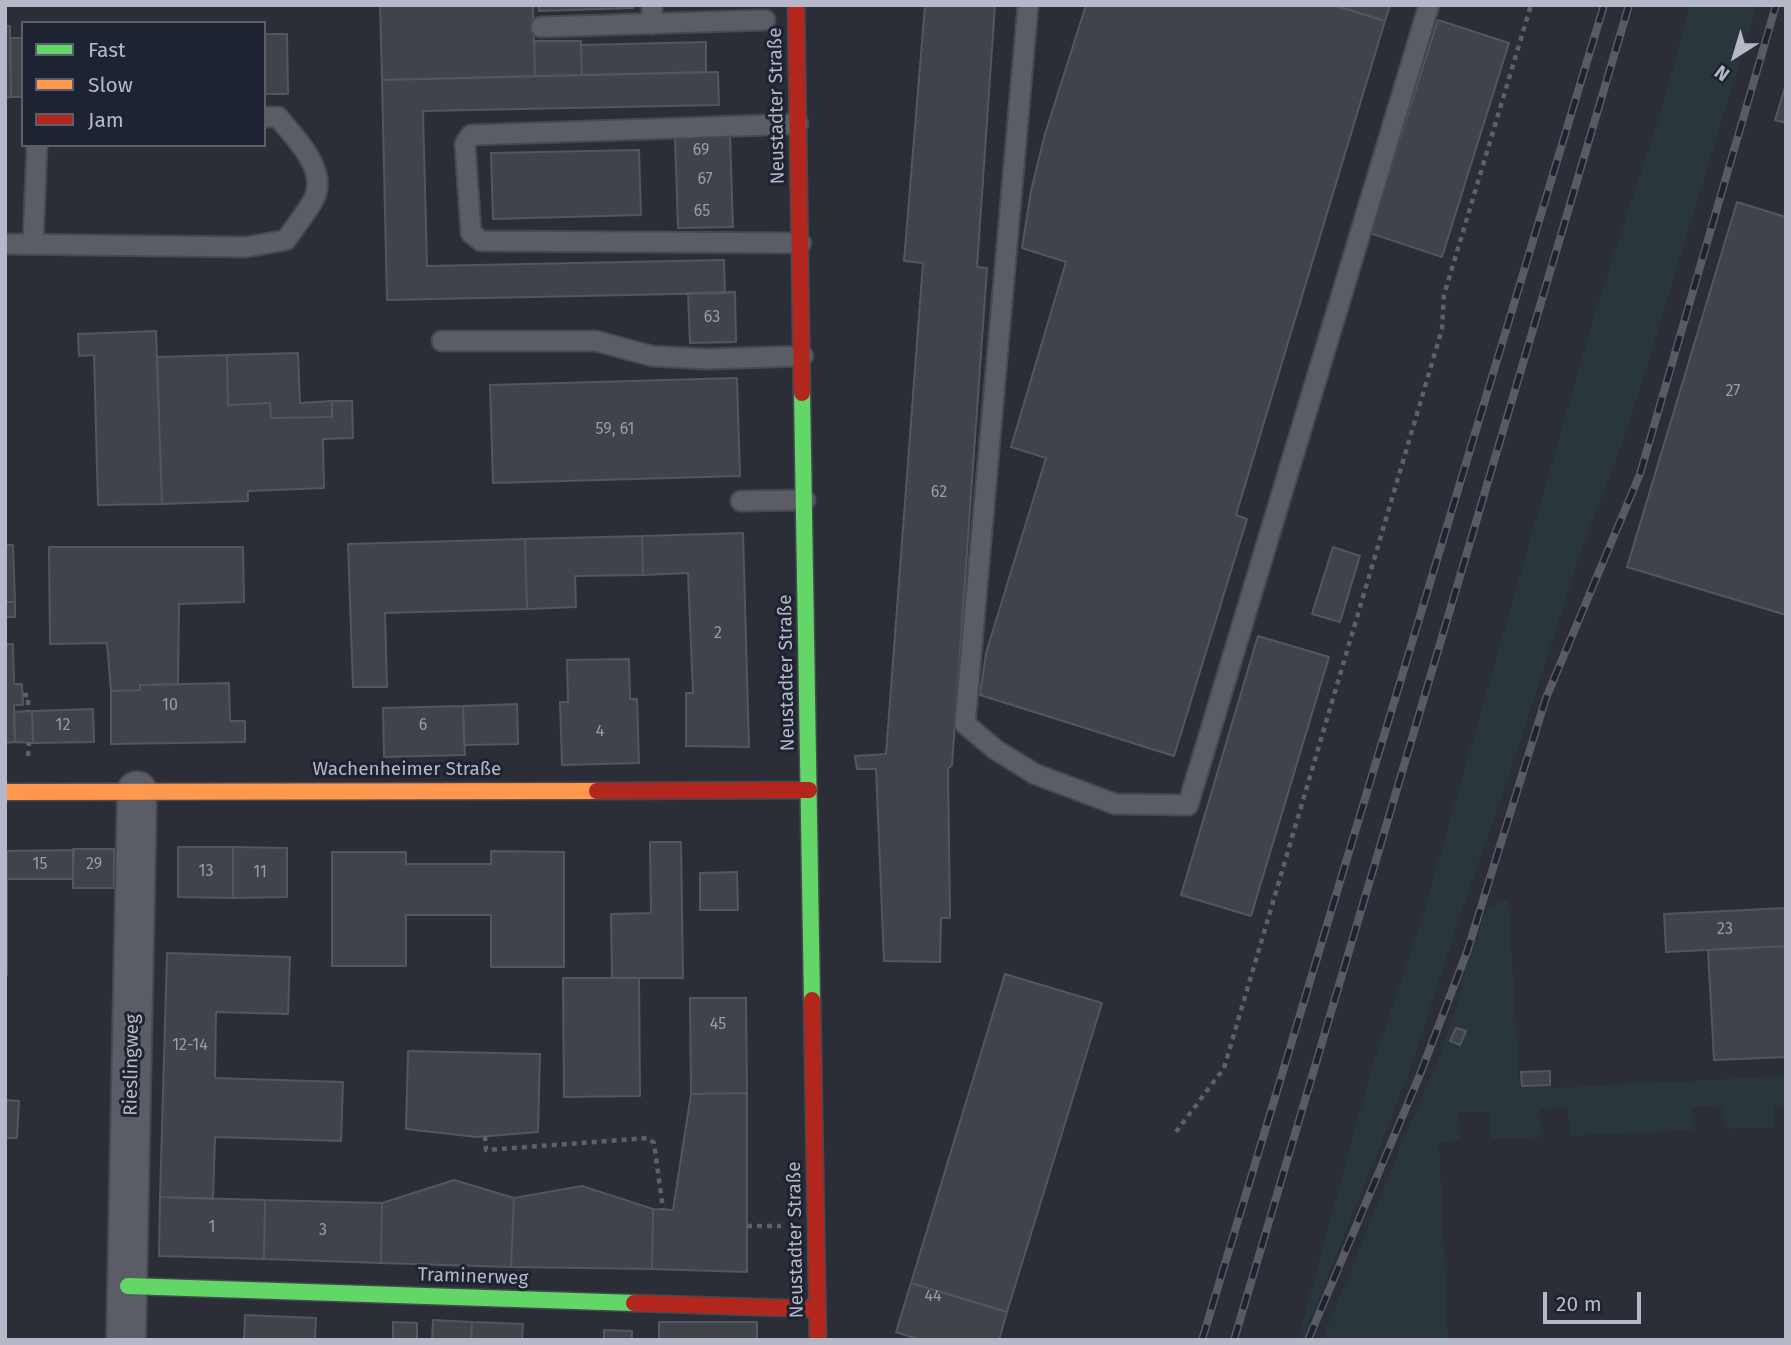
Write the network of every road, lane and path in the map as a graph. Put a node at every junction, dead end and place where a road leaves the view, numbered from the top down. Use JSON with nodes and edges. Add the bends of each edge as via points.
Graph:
{"nodes":[{"id":1,"x":796,"y":5,"type":"edge"},
{"id":2,"x":1028,"y":5,"type":"edge"},
{"id":3,"x":1429,"y":5,"type":"edge"},
{"id":4,"x":1531,"y":5,"type":"edge"},
{"id":5,"x":652,"y":14,"type":"edge"},
{"id":6,"x":765,"y":20,"type":"dead end"},
{"id":7,"x":541,"y":27,"type":"dead end"},
{"id":8,"x":266,"y":117,"type":"edge"},
{"id":9,"x":798,"y":124,"type":"junction"},
{"id":10,"x":37,"y":147,"type":"edge"},
{"id":11,"x":801,"y":243,"type":"junction"},
{"id":12,"x":5,"y":244,"type":"edge"},
{"id":13,"x":33,"y":244,"type":"junction"},
{"id":14,"x":442,"y":341,"type":"dead end"},
{"id":15,"x":803,"y":356,"type":"junction"},
{"id":16,"x":805,"y":500,"type":"junction"},
{"id":17,"x":741,"y":501,"type":"dead end"},
{"id":18,"x":23,"y":695,"type":"dead end"},
{"id":19,"x":28,"y":711,"type":"dead end"},
{"id":20,"x":809,"y":790,"type":"junction"},
{"id":21,"x":137,"y":791,"type":"junction"},
{"id":22,"x":5,"y":792,"type":"edge"},
{"id":23,"x":1176,"y":1132,"type":"dead end"},
{"id":24,"x":485,"y":1136,"type":"dead end"},
{"id":25,"x":663,"y":1209,"type":"dead end"},
{"id":26,"x":747,"y":1226,"type":"dead end"},
{"id":27,"x":774,"y":1226,"type":"dead end"},
{"id":28,"x":128,"y":1286,"type":"junction"},
{"id":29,"x":817,"y":1309,"type":"junction"},
{"id":30,"x":127,"y":1340,"type":"edge"},
{"id":31,"x":818,"y":1340,"type":"edge"}],
"edges":[{"from":1,"to":9,"type":"street","name":"Neustadter Straße"},
{"from":2,"to":3,"type":"lane","via":[[965,724],[1035,774],[1115,804],[1188,805]]},
{"from":4,"to":23,"type":"path","via":[[1444,295],[1442,329],[1224,1068]]},
{"from":5,"to":6,"type":"lane"},
{"from":5,"to":7,"type":"lane"},
{"from":8,"to":13,"type":"lane","via":[[278,117],[309,156],[317,179],[315,197],[286,240],[246,247]]},
{"from":9,"to":11,"type":"street","name":"Neustadter Straße"},
{"from":9,"to":11,"type":"lane","via":[[471,135],[465,144],[471,233],[481,241]]},
{"from":10,"to":13,"type":"lane"},
{"from":11,"to":15,"type":"street","name":"Neustadter Straße"},
{"from":12,"to":13,"type":"lane"},
{"from":14,"to":15,"type":"lane","via":[[596,341],[652,356],[707,359]]},
{"from":15,"to":16,"type":"street","name":"Neustadter Straße"},
{"from":16,"to":17,"type":"lane"},
{"from":16,"to":20,"type":"street","name":"Neustadter Straße"},
{"from":18,"to":19,"type":"path","via":[[28,695]]},
{"from":20,"to":21,"type":"street","name":"Wachenheimer Straße"},
{"from":20,"to":29,"type":"street","name":"Neustadter Straße"},
{"from":21,"to":22,"type":"street","name":"Wachenheimer Straße"},
{"from":21,"to":28,"type":"street","name":"Rieslingweg"},
{"from":24,"to":25,"type":"path","via":[[486,1150],[648,1138],[654,1143]]},
{"from":26,"to":27,"type":"path"},
{"from":28,"to":29,"type":"street","name":"Traminerweg"},
{"from":28,"to":30,"type":"street","name":"Rieslingweg"},
{"from":29,"to":31,"type":"street","name":"Neustadter Straße"}]}
